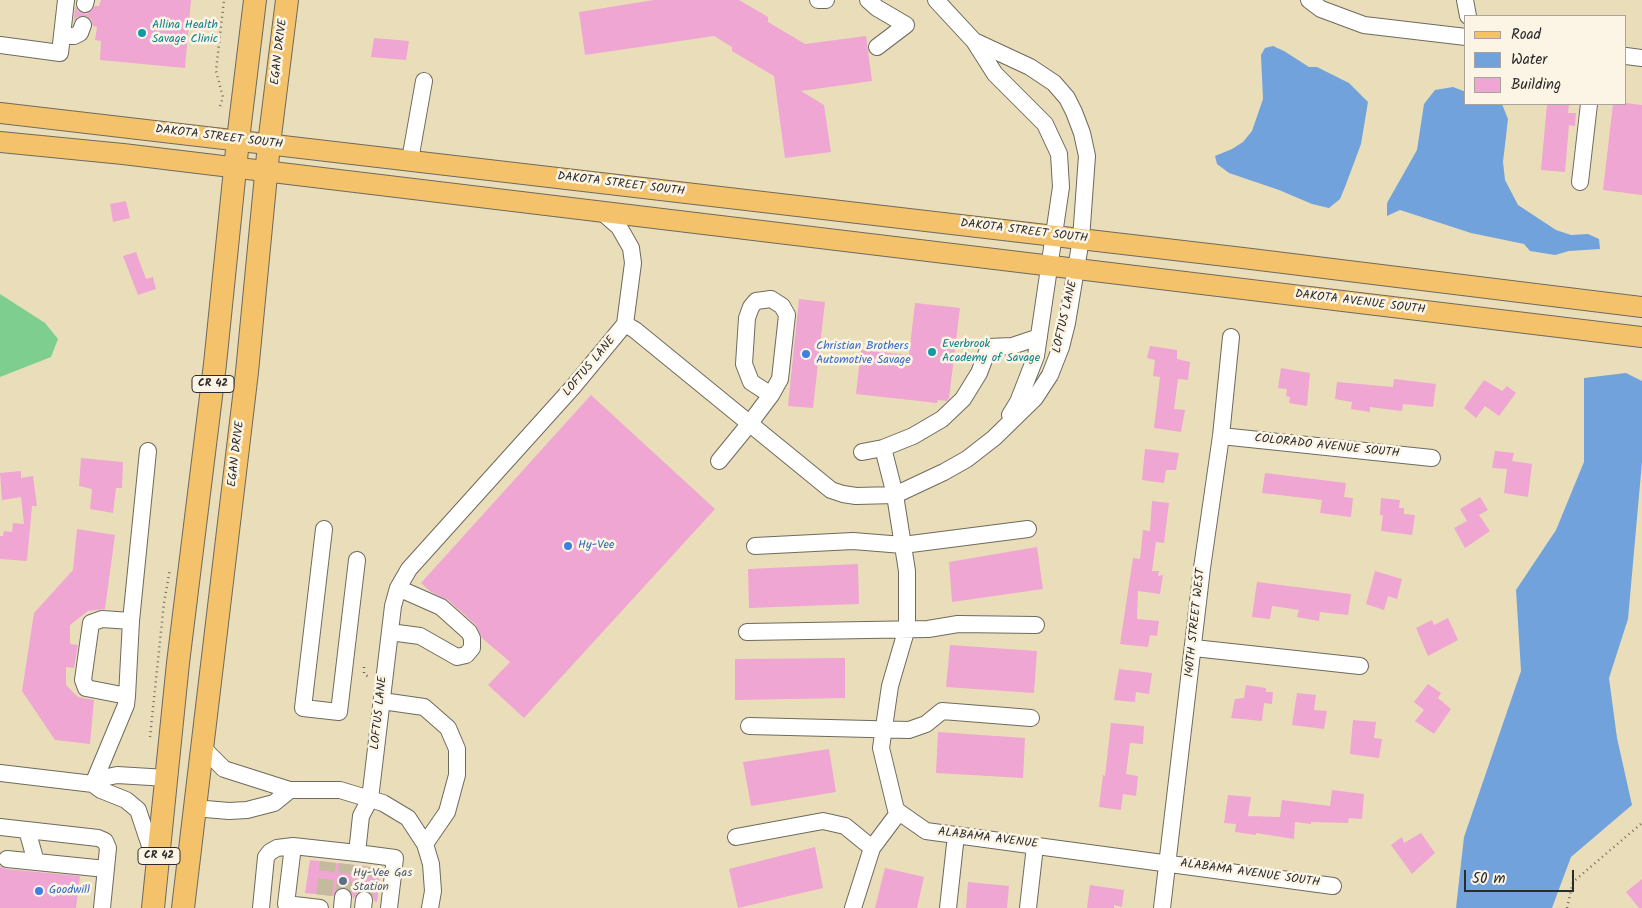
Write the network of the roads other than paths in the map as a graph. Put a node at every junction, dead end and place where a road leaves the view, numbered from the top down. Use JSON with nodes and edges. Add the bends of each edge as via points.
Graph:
{"nodes":[{"id":1,"x":66,"y":0,"type":"edge"},
{"id":2,"x":255,"y":0,"type":"edge"},
{"id":3,"x":287,"y":0,"type":"edge"},
{"id":4,"x":818,"y":0,"type":"edge"},
{"id":5,"x":826,"y":0,"type":"edge"},
{"id":6,"x":868,"y":0,"type":"edge"},
{"id":7,"x":936,"y":0,"type":"edge"},
{"id":8,"x":1309,"y":0,"type":"edge"},
{"id":9,"x":1465,"y":0,"type":"edge"},
{"id":10,"x":1468,"y":15,"type":"edge"},
{"id":11,"x":83,"y":26,"type":"dead end"},
{"id":12,"x":62,"y":36,"type":"junction"},
{"id":13,"x":1464,"y":37,"type":"edge"},
{"id":14,"x":974,"y":42,"type":"junction"},
{"id":15,"x":0,"y":46,"type":"edge"},
{"id":16,"x":876,"y":47,"type":"dead end"},
{"id":17,"x":1627,"y":56,"type":"edge"},
{"id":18,"x":1642,"y":58,"type":"edge"},
{"id":19,"x":424,"y":81,"type":"dead end"},
{"id":20,"x":1589,"y":105,"type":"edge"},
{"id":21,"x":0,"y":113,"type":"edge"},
{"id":22,"x":238,"y":140,"type":"junction"},
{"id":23,"x":0,"y":142,"type":"edge"},
{"id":24,"x":269,"y":144,"type":"junction"},
{"id":25,"x":410,"y":160,"type":"junction"},
{"id":26,"x":236,"y":170,"type":"junction"},
{"id":27,"x":266,"y":173,"type":"junction"},
{"id":28,"x":1580,"y":182,"type":"dead end"},
{"id":29,"x":603,"y":213,"type":"junction"},
{"id":30,"x":1055,"y":236,"type":"junction"},
{"id":31,"x":1081,"y":239,"type":"junction"},
{"id":32,"x":1050,"y":267,"type":"junction"},
{"id":33,"x":1077,"y":270,"type":"junction"},
{"id":34,"x":1642,"y":307,"type":"edge"},
{"id":35,"x":626,"y":324,"type":"junction"},
{"id":36,"x":1039,"y":337,"type":"junction"},
{"id":37,"x":1231,"y":337,"type":"dead end"},
{"id":38,"x":1642,"y":337,"type":"edge"},
{"id":39,"x":771,"y":396,"type":"junction"},
{"id":40,"x":750,"y":423,"type":"junction"},
{"id":41,"x":1005,"y":428,"type":"junction"},
{"id":42,"x":1221,"y":436,"type":"junction"},
{"id":43,"x":883,"y":448,"type":"junction"},
{"id":44,"x":148,"y":451,"type":"dead end"},
{"id":45,"x":862,"y":452,"type":"dead end"},
{"id":46,"x":1432,"y":458,"type":"dead end"},
{"id":47,"x":718,"y":461,"type":"dead end"},
{"id":48,"x":895,"y":495,"type":"junction"},
{"id":49,"x":324,"y":529,"type":"dead end"},
{"id":50,"x":1028,"y":529,"type":"dead end"},
{"id":51,"x":903,"y":545,"type":"junction"},
{"id":52,"x":755,"y":546,"type":"dead end"},
{"id":53,"x":357,"y":560,"type":"dead end"},
{"id":54,"x":398,"y":588,"type":"junction"},
{"id":55,"x":131,"y":621,"type":"junction"},
{"id":56,"x":1036,"y":625,"type":"dead end"},
{"id":57,"x":907,"y":628,"type":"junction"},
{"id":58,"x":390,"y":632,"type":"junction"},
{"id":59,"x":747,"y":632,"type":"dead end"},
{"id":60,"x":1194,"y":648,"type":"junction"},
{"id":61,"x":1360,"y":666,"type":"dead end"},
{"id":62,"x":127,"y":696,"type":"junction"},
{"id":63,"x":382,"y":701,"type":"junction"},
{"id":64,"x":1030,"y":718,"type":"dead end"},
{"id":65,"x":749,"y":726,"type":"dead end"},
{"id":66,"x":883,"y":729,"type":"junction"},
{"id":67,"x":201,"y":741,"type":"junction"},
{"id":68,"x":0,"y":773,"type":"edge"},
{"id":69,"x":167,"y":778,"type":"junction"},
{"id":70,"x":197,"y":781,"type":"junction"},
{"id":71,"x":93,"y":784,"type":"junction"},
{"id":72,"x":290,"y":790,"type":"junction"},
{"id":73,"x":370,"y":799,"type":"junction"},
{"id":74,"x":164,"y":805,"type":"junction"},
{"id":75,"x":194,"y":808,"type":"junction"},
{"id":76,"x":899,"y":812,"type":"junction"},
{"id":77,"x":0,"y":827,"type":"edge"},
{"id":78,"x":27,"y":830,"type":"junction"},
{"id":79,"x":956,"y":835,"type":"junction"},
{"id":80,"x":736,"y":838,"type":"dead end"},
{"id":81,"x":425,"y":844,"type":"junction"},
{"id":82,"x":293,"y":846,"type":"junction"},
{"id":83,"x":1035,"y":846,"type":"junction"},
{"id":84,"x":872,"y":848,"type":"junction"},
{"id":85,"x":358,"y":858,"type":"junction"},
{"id":86,"x":7,"y":859,"type":"dead end"},
{"id":87,"x":36,"y":862,"type":"junction"},
{"id":88,"x":1167,"y":863,"type":"junction"},
{"id":89,"x":157,"y":867,"type":"junction"},
{"id":90,"x":106,"y":869,"type":"junction"},
{"id":91,"x":1333,"y":886,"type":"dead end"},
{"id":92,"x":322,"y":904,"type":"edge"},
{"id":93,"x":102,"y":908,"type":"edge"},
{"id":94,"x":153,"y":908,"type":"edge"},
{"id":95,"x":183,"y":908,"type":"edge"},
{"id":96,"x":261,"y":908,"type":"edge"},
{"id":97,"x":389,"y":908,"type":"edge"},
{"id":98,"x":430,"y":908,"type":"edge"},
{"id":99,"x":853,"y":908,"type":"edge"},
{"id":100,"x":948,"y":908,"type":"edge"},
{"id":101,"x":1028,"y":908,"type":"edge"},
{"id":102,"x":1162,"y":908,"type":"edge"}],
"edges":[{"from":1,"to":12,"type":"street"},
{"from":2,"to":22,"type":"highway","number":"CR 42"},
{"from":3,"to":24,"type":"highway","name":"EGAN DRIVE","number":"CR 42"},
{"from":4,"to":5,"type":"street"},
{"from":6,"to":16,"type":"street","via":[[906,25]]},
{"from":7,"to":14,"type":"street"},
{"from":8,"to":13,"type":"street","via":[[1321,10],[1364,25]]},
{"from":9,"to":10,"type":"street"},
{"from":11,"to":12,"type":"street","via":[[74,36]]},
{"from":12,"to":15,"type":"street","via":[[60,53]]},
{"from":14,"to":30,"type":"street","name":"LOFTUS LANE","via":[[995,74],[1044,124],[1052,137],[1061,169]]},
{"from":14,"to":31,"type":"street","name":"LOFTUS LANE","via":[[1030,67],[1054,83],[1067,98],[1082,133],[1087,156]]},
{"from":17,"to":18,"type":"street"},
{"from":19,"to":25,"type":"street"},
{"from":20,"to":28,"type":"street"},
{"from":21,"to":22,"type":"main road","name":"DAKOTA STREET SOUTH"},
{"from":22,"to":24,"type":"main road","name":"DAKOTA STREET SOUTH"},
{"from":22,"to":26,"type":"highway","number":"CR 42"},
{"from":23,"to":26,"type":"main road","via":[[123,154]]},
{"from":24,"to":25,"type":"main road","name":"DAKOTA STREET SOUTH"},
{"from":24,"to":27,"type":"highway","name":"EGAN DRIVE","number":"CR 42"},
{"from":25,"to":30,"type":"main road","name":"DAKOTA STREET SOUTH"},
{"from":26,"to":27,"type":"main road"},
{"from":26,"to":69,"type":"highway","number":"CR 42"},
{"from":27,"to":29,"type":"main road"},
{"from":27,"to":67,"type":"highway","name":"EGAN DRIVE","number":"CR 42","via":[[247,372]]},
{"from":29,"to":32,"type":"main road"},
{"from":29,"to":35,"type":"street","via":[[619,227],[631,248],[633,263]]},
{"from":30,"to":31,"type":"main road","name":"DAKOTA STREET SOUTH"},
{"from":30,"to":32,"type":"street","name":"LOFTUS LANE"},
{"from":31,"to":33,"type":"street","name":"LOFTUS LANE"},
{"from":31,"to":34,"type":"main road","name":"DAKOTA STREET SOUTH"},
{"from":32,"to":33,"type":"main road"},
{"from":32,"to":36,"type":"street","name":"LOFTUS LANE"},
{"from":33,"to":38,"type":"main road","name":"DAKOTA AVENUE SOUTH"},
{"from":33,"to":41,"type":"street","name":"LOFTUS LANE","via":[[1061,348],[1050,375],[1035,398]]},
{"from":35,"to":40,"type":"street","name":"LOFTUS LANE"},
{"from":35,"to":54,"type":"street","name":"LOFTUS LANE","via":[[568,394],[409,569]]},
{"from":36,"to":41,"type":"street","name":"LOFTUS LANE","via":[[1036,356]]},
{"from":36,"to":43,"type":"street","via":[[1012,346],[989,347],[964,399],[942,420]]},
{"from":37,"to":42,"type":"street","name":"140TH STREET WEST"},
{"from":39,"to":39,"type":"street","via":[[780,379],[787,315],[782,306],[770,299],[756,301],[751,307],[747,318],[744,364],[751,382]]},
{"from":39,"to":40,"type":"street"},
{"from":40,"to":47,"type":"street"},
{"from":40,"to":48,"type":"street","name":"LOFTUS LANE","via":[[831,490],[856,496]]},
{"from":41,"to":48,"type":"street","name":"LOFTUS LANE","via":[[952,468]]},
{"from":42,"to":46,"type":"street","name":"COLORADO AVENUE SOUTH"},
{"from":42,"to":60,"type":"street","name":"140TH STREET WEST","via":[[1212,486]]},
{"from":43,"to":45,"type":"street"},
{"from":43,"to":48,"type":"street"},
{"from":44,"to":55,"type":"street"},
{"from":48,"to":51,"type":"street"},
{"from":49,"to":53,"type":"street","via":[[303,708],[339,712]]},
{"from":50,"to":51,"type":"street"},
{"from":51,"to":52,"type":"street","via":[[853,541]]},
{"from":51,"to":57,"type":"street","via":[[907,571]]},
{"from":54,"to":58,"type":"street","name":"LOFTUS LANE"},
{"from":54,"to":58,"type":"street","via":[[441,607],[469,632],[472,648],[466,655],[457,656],[420,636]]},
{"from":55,"to":62,"type":"street"},
{"from":55,"to":62,"type":"street","via":[[102,619],[91,623],[83,680],[86,688]]},
{"from":56,"to":57,"type":"street","via":[[958,624],[928,629]]},
{"from":57,"to":59,"type":"street"},
{"from":57,"to":66,"type":"street","via":[[890,686]]},
{"from":58,"to":63,"type":"street","name":"LOFTUS LANE"},
{"from":60,"to":61,"type":"street"},
{"from":60,"to":88,"type":"street","name":"140TH STREET WEST"},
{"from":62,"to":71,"type":"street"},
{"from":63,"to":73,"type":"street","name":"LOFTUS LANE"},
{"from":63,"to":81,"type":"street","via":[[424,707],[448,728],[456,749],[458,775],[446,812]]},
{"from":64,"to":66,"type":"street","via":[[942,711],[926,724],[909,730]]},
{"from":65,"to":66,"type":"street"},
{"from":66,"to":76,"type":"street","via":[[881,748]]},
{"from":67,"to":70,"type":"highway","name":"EGAN DRIVE","number":"CR 42"},
{"from":67,"to":72,"type":"street","via":[[224,769]]},
{"from":68,"to":71,"type":"street"},
{"from":69,"to":70,"type":"highway"},
{"from":69,"to":71,"type":"street","via":[[117,775]]},
{"from":69,"to":74,"type":"highway","number":"CR 42"},
{"from":70,"to":75,"type":"highway","name":"EGAN DRIVE","number":"CR 42"},
{"from":71,"to":89,"type":"street","via":[[126,800],[138,810]]},
{"from":72,"to":73,"type":"street","via":[[340,790]]},
{"from":72,"to":75,"type":"street","via":[[274,803],[247,810]]},
{"from":73,"to":81,"type":"street","via":[[408,818]]},
{"from":73,"to":85,"type":"street","name":"LOFTUS LANE","via":[[361,816]]},
{"from":74,"to":75,"type":"highway"},
{"from":74,"to":89,"type":"highway","number":"CR 42"},
{"from":75,"to":95,"type":"highway","name":"EGAN DRIVE","number":"CR 42"},
{"from":76,"to":79,"type":"street","name":"ALABAMA AVENUE","via":[[926,831]]},
{"from":76,"to":84,"type":"street"},
{"from":77,"to":78,"type":"street"},
{"from":78,"to":87,"type":"street"},
{"from":78,"to":90,"type":"street","via":[[105,841],[108,848]]},
{"from":79,"to":83,"type":"street","name":"ALABAMA AVENUE"},
{"from":79,"to":100,"type":"street"},
{"from":80,"to":84,"type":"street","via":[[823,821],[845,826]]},
{"from":81,"to":98,"type":"street","via":[[431,864],[433,891]]},
{"from":82,"to":85,"type":"street","via":[[329,856]]},
{"from":82,"to":92,"type":"street","via":[[286,904]]},
{"from":82,"to":96,"type":"street","via":[[277,848],[266,857]]},
{"from":83,"to":88,"type":"street","name":"ALABAMA AVENUE"},
{"from":83,"to":101,"type":"street"},
{"from":84,"to":99,"type":"street"},
{"from":85,"to":97,"type":"street","via":[[395,858]]},
{"from":86,"to":87,"type":"street"},
{"from":87,"to":90,"type":"street"},
{"from":88,"to":91,"type":"street","name":"ALABAMA AVENUE SOUTH"},
{"from":88,"to":102,"type":"street","name":"140TH STREET WEST"},
{"from":89,"to":94,"type":"highway","number":"CR 42"},
{"from":90,"to":93,"type":"street"}]}
